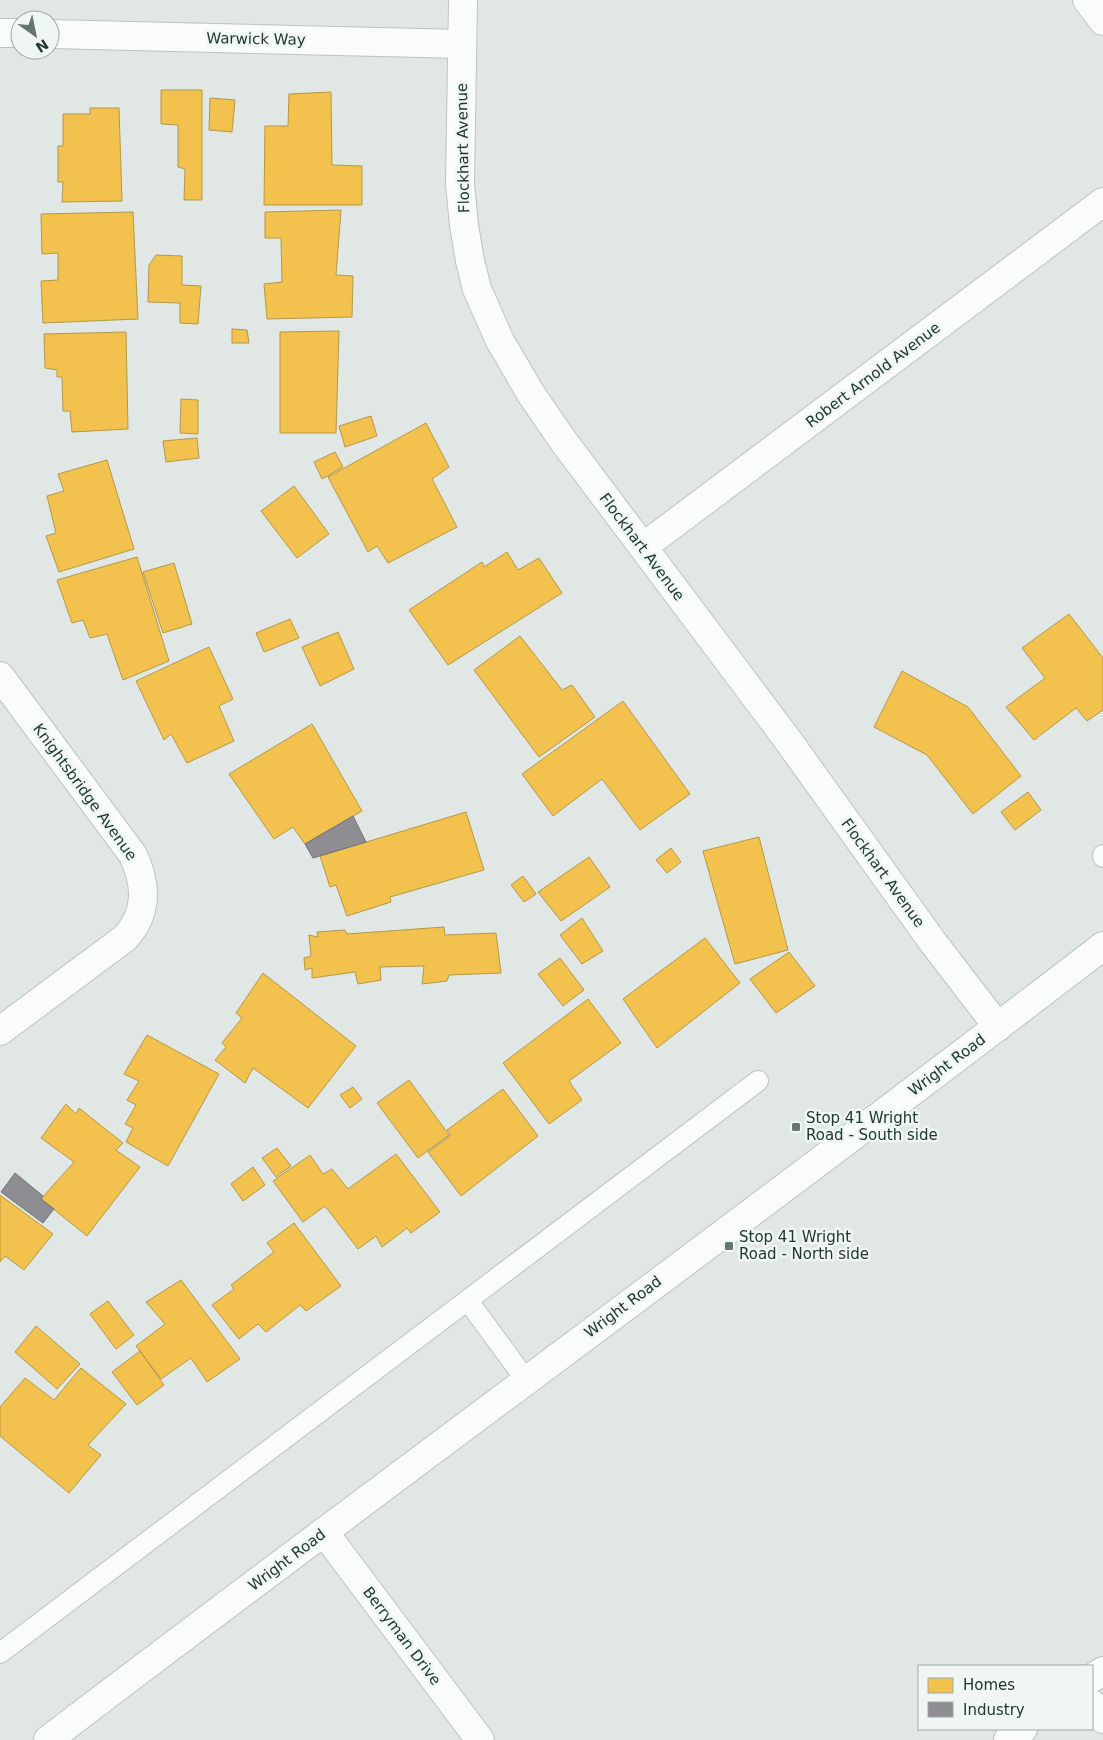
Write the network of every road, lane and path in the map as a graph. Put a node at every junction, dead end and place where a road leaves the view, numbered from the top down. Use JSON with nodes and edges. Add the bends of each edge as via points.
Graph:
{"nodes":[{"id":1,"x":463,"y":0,"type":"edge"},
{"id":2,"x":1087,"y":0,"type":"edge"},
{"id":3,"x":1103,"y":22,"type":"edge"},
{"id":4,"x":60,"y":34,"type":"edge"},
{"id":5,"x":462,"y":44,"type":"junction"},
{"id":6,"x":1103,"y":202,"type":"edge"},
{"id":7,"x":643,"y":548,"type":"junction"},
{"id":8,"x":0,"y":676,"type":"edge"},
{"id":9,"x":1103,"y":946,"type":"edge"},
{"id":10,"x":998,"y":1027,"type":"junction"},
{"id":11,"x":0,"y":1031,"type":"edge"},
{"id":12,"x":758,"y":1081,"type":"dead end"},
{"id":13,"x":468,"y":1300,"type":"junction"},
{"id":14,"x":526,"y":1380,"type":"junction"},
{"id":15,"x":324,"y":1532,"type":"junction"},
{"id":16,"x":0,"y":1653,"type":"edge"},
{"id":17,"x":1093,"y":1705,"type":"edge"},
{"id":18,"x":1103,"y":1719,"type":"edge"},
{"id":19,"x":1021,"y":1730,"type":"edge"},
{"id":20,"x":48,"y":1740,"type":"edge"},
{"id":21,"x":480,"y":1740,"type":"edge"},
{"id":22,"x":1008,"y":1740,"type":"edge"}],
"edges":[{"from":1,"to":5,"type":"street","name":"Flockhart Avenue"},
{"from":2,"to":3,"type":"street"},
{"from":4,"to":5,"type":"street","name":"Warwick Way"},
{"from":5,"to":7,"type":"street","name":"Flockhart Avenue","via":[[460,184],[464,225],[477,289],[500,341],[530,394]]},
{"from":6,"to":7,"type":"street","name":"Robert Arnold Avenue"},
{"from":7,"to":10,"type":"street","name":"Flockhart Avenue"},
{"from":8,"to":11,"type":"street","name":"Knightsbridge Avenue","via":[[133,855],[143,892],[139,919],[125,938]]},
{"from":9,"to":10,"type":"street","name":"Wright Road"},
{"from":10,"to":14,"type":"street","name":"Wright Road"},
{"from":12,"to":13,"type":"lane"},
{"from":13,"to":14,"type":"lane"},
{"from":13,"to":16,"type":"lane"},
{"from":14,"to":15,"type":"street","name":"Wright Road"},
{"from":15,"to":20,"type":"street","name":"Wright Road"},
{"from":15,"to":21,"type":"street","name":"Berryman Drive"},
{"from":17,"to":18,"type":"street"},
{"from":19,"to":22,"type":"street"}]}
